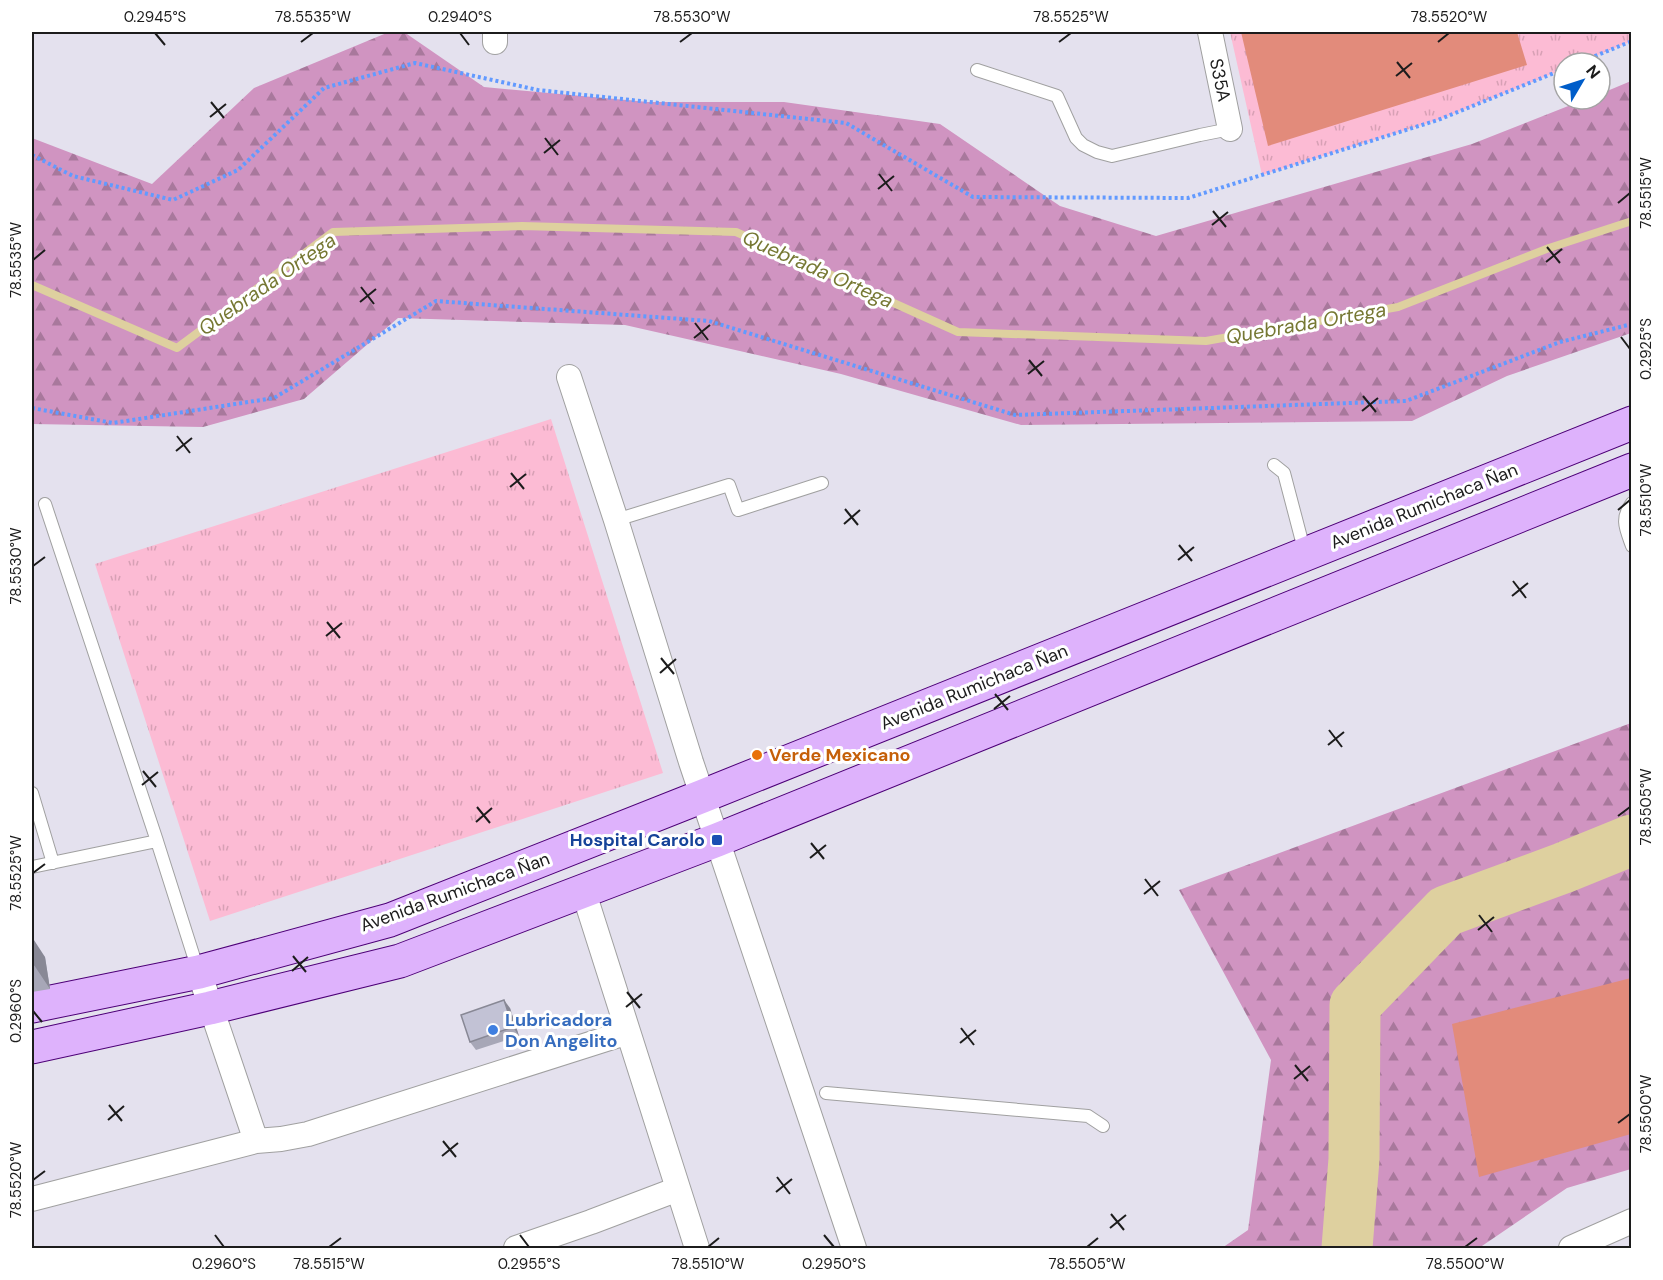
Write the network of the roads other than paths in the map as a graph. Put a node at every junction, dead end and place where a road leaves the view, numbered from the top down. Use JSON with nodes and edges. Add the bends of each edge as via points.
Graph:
{"nodes":[{"id":1,"x":1210,"y":32,"type":"edge"},
{"id":2,"x":977,"y":70,"type":"dead end"},
{"id":3,"x":1230,"y":129,"type":"joint"},
{"id":4,"x":569,"y":377,"type":"dead end"},
{"id":5,"x":1632,"y":423,"type":"edge"},
{"id":6,"x":1274,"y":465,"type":"dead end"},
{"id":7,"x":1632,"y":471,"type":"edge"},
{"id":8,"x":822,"y":483,"type":"dead end"},
{"id":9,"x":1632,"y":503,"type":"edge"},
{"id":10,"x":45,"y":504,"type":"dead end"},
{"id":11,"x":616,"y":520,"type":"junction"},
{"id":12,"x":1632,"y":546,"type":"edge"},
{"id":13,"x":1305,"y":554,"type":"junction"},
{"id":14,"x":32,"y":793,"type":"edge"},
{"id":15,"x":703,"y":796,"type":"junction"},
{"id":16,"x":717,"y":840,"type":"junction"},
{"id":17,"x":157,"y":841,"type":"junction"},
{"id":18,"x":53,"y":863,"type":"junction"},
{"id":19,"x":32,"y":867,"type":"edge"},
{"id":20,"x":582,"y":890,"type":"junction"},
{"id":21,"x":199,"y":972,"type":"junction"},
{"id":22,"x":32,"y":1006,"type":"edge"},
{"id":23,"x":210,"y":1008,"type":"junction"},
{"id":24,"x":628,"y":1032,"type":"junction"},
{"id":25,"x":32,"y":1047,"type":"edge"},
{"id":26,"x":814,"y":1092,"type":"junction"},
{"id":27,"x":1103,"y":1126,"type":"dead end"},
{"id":28,"x":256,"y":1141,"type":"junction"},
{"id":29,"x":678,"y":1189,"type":"junction"},
{"id":30,"x":32,"y":1199,"type":"edge"},
{"id":31,"x":1632,"y":1221,"type":"edge"},
{"id":32,"x":516,"y":1248,"type":"edge"},
{"id":33,"x":697,"y":1248,"type":"edge"},
{"id":34,"x":854,"y":1248,"type":"edge"},
{"id":35,"x":1571,"y":1248,"type":"edge"}],
"edges":[{"from":1,"to":3,"type":"street","name":"S35A"},
{"from":2,"to":3,"type":"lane","via":[[1057,96],[1076,138],[1083,145],[1112,156]]},
{"from":4,"to":11,"type":"street"},
{"from":5,"to":13,"type":"main road","name":"Avenida Rumichaca Ñan"},
{"from":6,"to":13,"type":"lane","via":[[1284,473]]},
{"from":7,"to":16,"type":"main road"},
{"from":8,"to":11,"type":"lane","via":[[738,510],[729,485]]},
{"from":9,"to":12,"type":"lane","via":[[1625,513]]},
{"from":10,"to":17,"type":"lane"},
{"from":11,"to":15,"type":"street"},
{"from":13,"to":15,"type":"main road","name":"Avenida Rumichaca Ñan"},
{"from":14,"to":18,"type":"lane"},
{"from":15,"to":16,"type":"street"},
{"from":15,"to":21,"type":"main road","name":"Avenida Rumichaca Ñan","via":[[390,920]]},
{"from":16,"to":20,"type":"main road"},
{"from":16,"to":26,"type":"street"},
{"from":17,"to":18,"type":"lane"},
{"from":17,"to":21,"type":"lane"},
{"from":18,"to":19,"type":"lane"},
{"from":20,"to":23,"type":"main road","via":[[400,961]]},
{"from":20,"to":24,"type":"street"},
{"from":21,"to":22,"type":"main road","name":"Avenida Rumichaca Ñan"},
{"from":21,"to":23,"type":"street"},
{"from":23,"to":25,"type":"main road"},
{"from":23,"to":28,"type":"street"},
{"from":24,"to":28,"type":"street","via":[[308,1134]]},
{"from":24,"to":29,"type":"street"},
{"from":26,"to":27,"type":"lane","via":[[1088,1116]]},
{"from":26,"to":34,"type":"street"},
{"from":28,"to":30,"type":"street"},
{"from":29,"to":32,"type":"street"},
{"from":29,"to":33,"type":"street"},
{"from":31,"to":35,"type":"street"}]}
